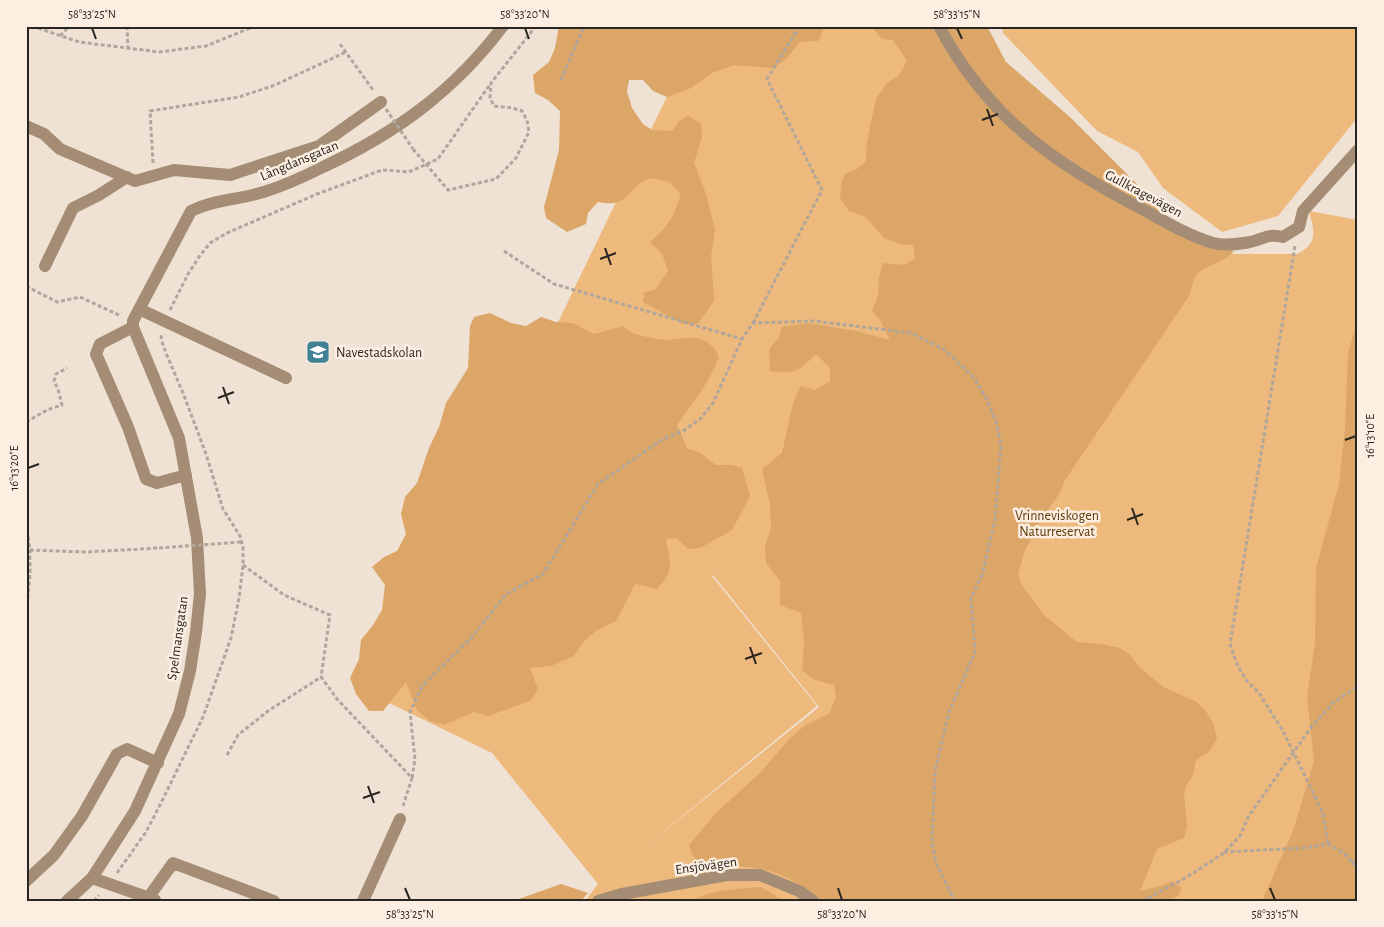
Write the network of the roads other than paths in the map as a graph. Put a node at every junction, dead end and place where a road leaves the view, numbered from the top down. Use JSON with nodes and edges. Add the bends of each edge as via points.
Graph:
{"nodes":[{"id":1,"x":503,"y":26,"type":"edge"},
{"id":2,"x":939,"y":26,"type":"edge"},
{"id":3,"x":384,"y":105,"type":"road end"},
{"id":4,"x":26,"y":126,"type":"edge"},
{"id":5,"x":1358,"y":150,"type":"edge"},
{"id":6,"x":127,"y":177,"type":"junction"},
{"id":7,"x":45,"y":266,"type":"dead end"},
{"id":8,"x":139,"y":309,"type":"junction"},
{"id":9,"x":133,"y":324,"type":"junction"},
{"id":10,"x":286,"y":378,"type":"dead end"},
{"id":11,"x":186,"y":475,"type":"junction"},
{"id":12,"x":158,"y":763,"type":"junction"},
{"id":13,"x":400,"y":819,"type":"road end"},
{"id":14,"x":92,"y":878,"type":"junction"},
{"id":15,"x":26,"y":881,"type":"edge"},
{"id":16,"x":152,"y":899,"type":"edge"},
{"id":17,"x":67,"y":901,"type":"edge"},
{"id":18,"x":274,"y":901,"type":"edge"},
{"id":19,"x":363,"y":901,"type":"edge"},
{"id":20,"x":598,"y":901,"type":"edge"},
{"id":21,"x":814,"y":901,"type":"edge"}],
"edges":[{"from":1,"to":8,"type":"street","name":"Långdansgatan","via":[[442,94],[374,142],[293,181],[190,211]]},
{"from":2,"to":5,"type":"street","name":"Gullkragevägen","via":[[959,62],[978,86],[1010,121],[1046,152],[1112,194],[1193,236],[1214,243],[1251,242],[1270,235],[1283,237],[1298,227],[1303,211]]},
{"from":3,"to":6,"type":"street","via":[[319,146],[230,175],[174,170],[135,181]]},
{"from":4,"to":6,"type":"street","via":[[44,134],[60,149]]},
{"from":6,"to":7,"type":"street","via":[[73,208]]},
{"from":8,"to":9,"type":"street","name":"Långdansgatan"},
{"from":8,"to":10,"type":"street"},
{"from":9,"to":11,"type":"street","name":"Spelmansgatan","via":[[179,438]]},
{"from":9,"to":11,"type":"street","via":[[100,344],[96,354],[128,427],[146,479],[157,483]]},
{"from":11,"to":12,"type":"street","name":"Spelmansgatan","via":[[198,552],[200,594],[190,671],[179,714]]},
{"from":12,"to":14,"type":"street","name":"Spelmansgatan","via":[[135,811]]},
{"from":12,"to":15,"type":"street","via":[[127,749],[116,754],[82,816],[54,855]]},
{"from":13,"to":19,"type":"street"},
{"from":14,"to":16,"type":"street"},
{"from":14,"to":17,"type":"street","name":"Spelmansgatan"},
{"from":16,"to":18,"type":"street","via":[[173,863]]},
{"from":20,"to":21,"type":"street","name":"Ensjövägen","via":[[727,875],[760,875],[799,891]]}]}
